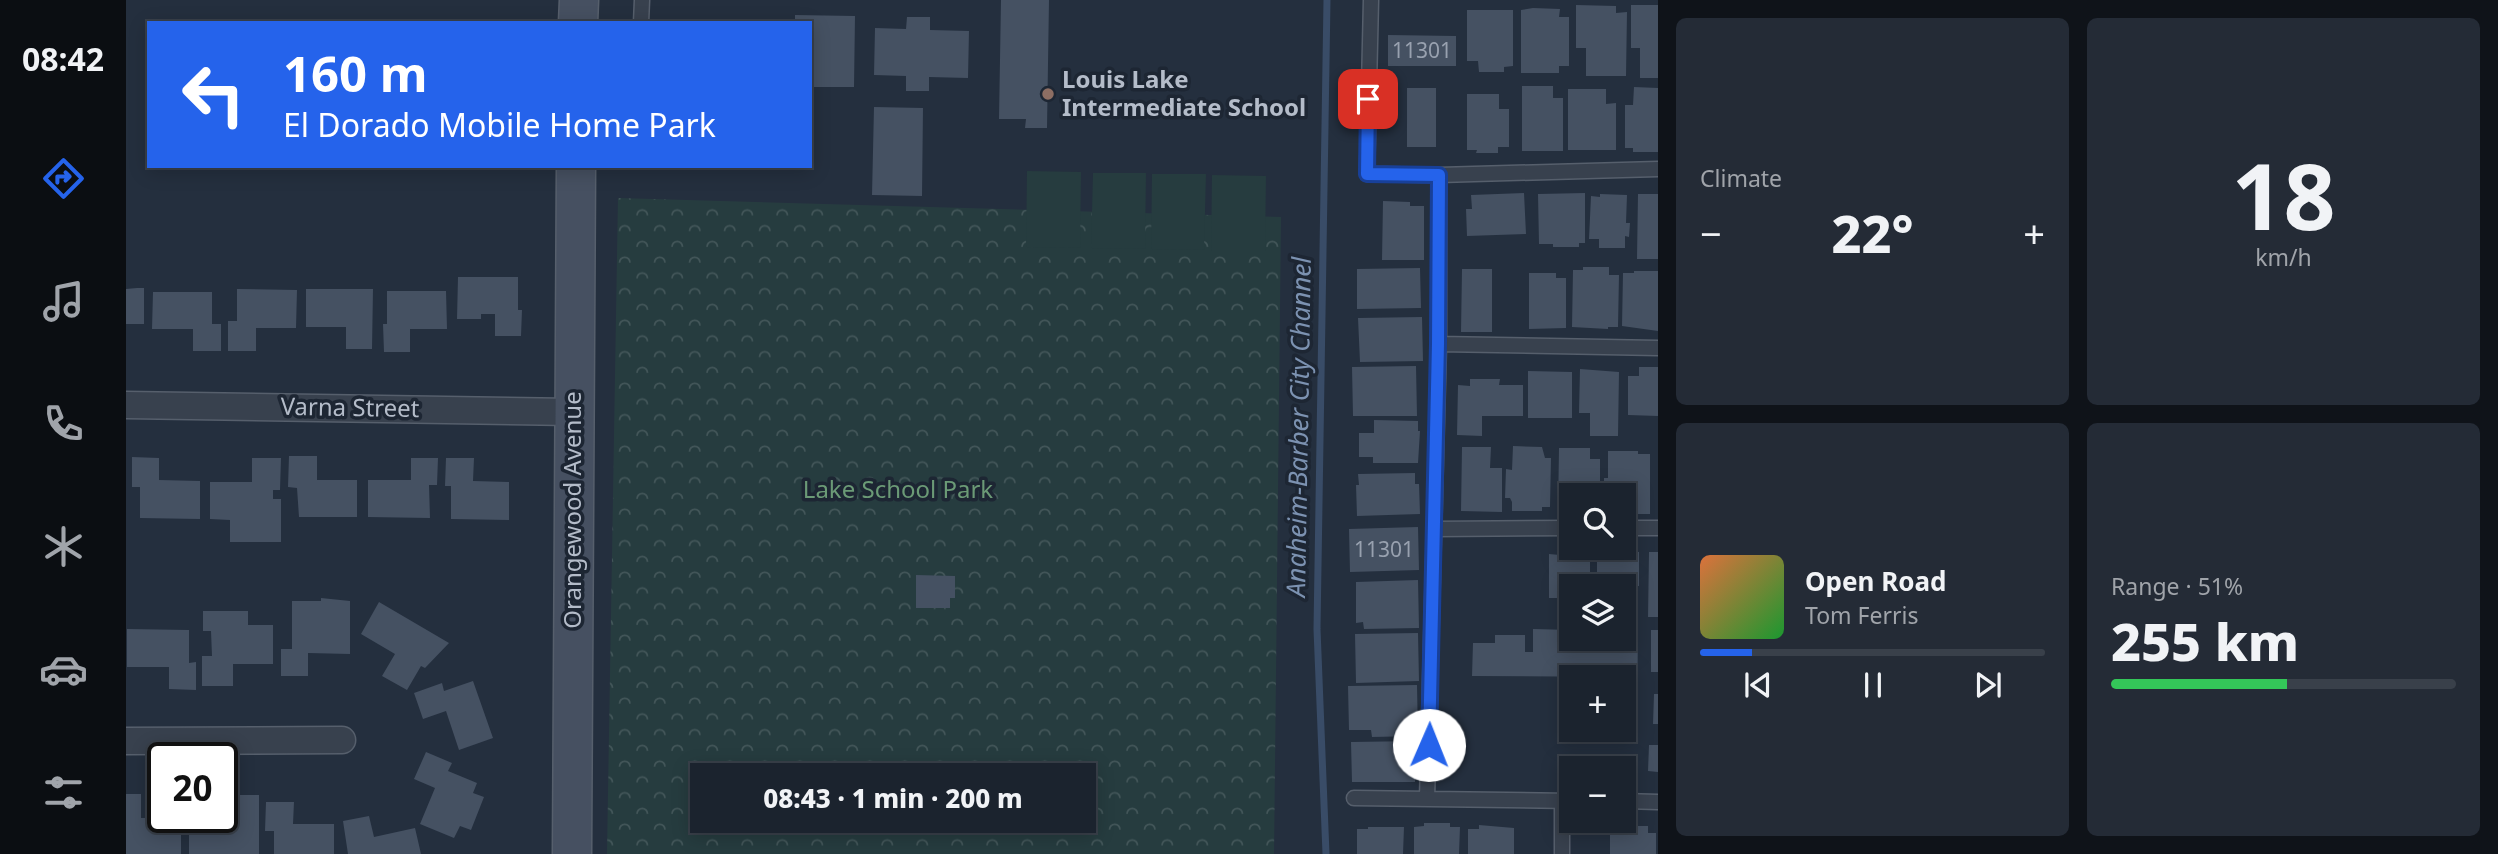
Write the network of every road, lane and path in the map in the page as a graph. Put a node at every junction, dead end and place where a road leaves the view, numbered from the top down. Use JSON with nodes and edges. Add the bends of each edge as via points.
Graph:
{"nodes":[{"id":1,"x":579,"y":0,"type":"edge"},
{"id":2,"x":642,"y":0,"type":"edge"},
{"id":3,"x":1371,"y":0,"type":"edge"},
{"id":4,"x":578,"y":21,"type":"edge"},
{"id":5,"x":641,"y":21,"type":"edge"},
{"id":6,"x":576,"y":168,"type":"edge"},
{"id":7,"x":1658,"y":169,"type":"edge"},
{"id":8,"x":1439,"y":175,"type":"junction"},
{"id":9,"x":1438,"y":344,"type":"junction"},
{"id":10,"x":1658,"y":348,"type":"edge"},
{"id":11,"x":126,"y":405,"type":"edge"},
{"id":12,"x":573,"y":412,"type":"junction"},
{"id":13,"x":1559,"y":528,"type":"edge"},
{"id":14,"x":1636,"y":528,"type":"edge"},
{"id":15,"x":1658,"y":528,"type":"edge"},
{"id":16,"x":1435,"y":529,"type":"junction"},
{"id":17,"x":342,"y":740,"type":"dead end"},
{"id":18,"x":126,"y":741,"type":"edge"},
{"id":19,"x":1354,"y":798,"type":"dead end"},
{"id":20,"x":1427,"y":799,"type":"junction"},
{"id":21,"x":1559,"y":801,"type":"edge"},
{"id":22,"x":1636,"y":801,"type":"edge"},
{"id":23,"x":1658,"y":802,"type":"edge"},
{"id":24,"x":1564,"y":833,"type":"edge"},
{"id":25,"x":572,"y":854,"type":"edge"},
{"id":26,"x":1562,"y":854,"type":"edge"}],
"edges":[{"from":1,"to":4,"type":"main road"},
{"from":2,"to":5,"type":"lane"},
{"from":3,"to":8,"type":"lane","via":[[1367,174]]},
{"from":6,"to":12,"type":"main road","name":"Orangewood Avenue"},
{"from":7,"to":8,"type":"lane"},
{"from":8,"to":9,"type":"lane"},
{"from":9,"to":10,"type":"lane"},
{"from":9,"to":16,"type":"lane"},
{"from":11,"to":12,"type":"street","name":"Varna Street"},
{"from":12,"to":25,"type":"main road","name":"Orangewood Avenue"},
{"from":13,"to":16,"type":"lane"},
{"from":14,"to":15,"type":"lane"},
{"from":16,"to":20,"type":"lane"},
{"from":17,"to":18,"type":"street"},
{"from":19,"to":20,"type":"lane"},
{"from":20,"to":21,"type":"lane"},
{"from":22,"to":23,"type":"lane"},
{"from":24,"to":26,"type":"lane"}]}
